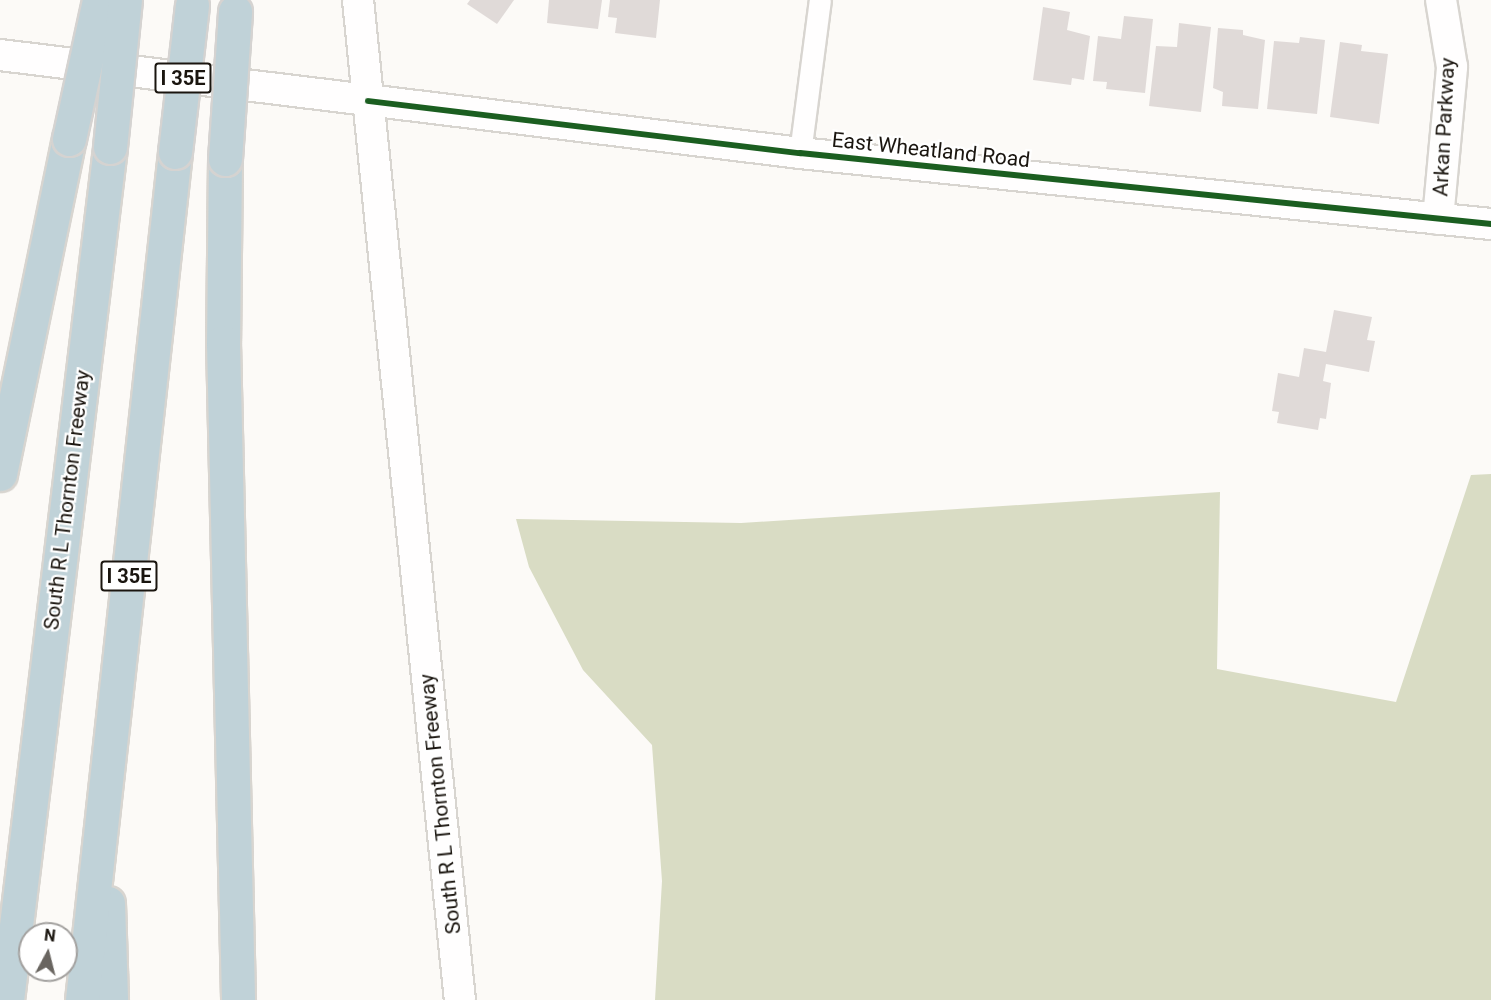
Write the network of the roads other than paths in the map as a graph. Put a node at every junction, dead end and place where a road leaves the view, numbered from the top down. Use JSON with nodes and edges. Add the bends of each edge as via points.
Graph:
{"nodes":[{"id":1,"x":99,"y":0,"type":"edge"},
{"id":2,"x":125,"y":0,"type":"edge"},
{"id":3,"x":358,"y":0,"type":"edge"},
{"id":4,"x":820,"y":0,"type":"edge"},
{"id":5,"x":1441,"y":0,"type":"edge"},
{"id":6,"x":192,"y":2,"type":"edge"},
{"id":7,"x":236,"y":5,"type":"edge"},
{"id":8,"x":0,"y":55,"type":"edge"},
{"id":9,"x":368,"y":101,"type":"junction"},
{"id":10,"x":800,"y":153,"type":"junction"},
{"id":11,"x":1438,"y":219,"type":"junction"},
{"id":12,"x":1491,"y":224,"type":"edge"},
{"id":13,"x":0,"y":474,"type":"edge"},
{"id":14,"x":29,"y":813,"type":"junction"},
{"id":15,"x":103,"y":820,"type":"junction"},
{"id":16,"x":0,"y":919,"type":"edge"},
{"id":17,"x":7,"y":1000,"type":"edge"},
{"id":18,"x":82,"y":1000,"type":"edge"},
{"id":19,"x":111,"y":1000,"type":"edge"},
{"id":20,"x":238,"y":1000,"type":"edge"},
{"id":21,"x":460,"y":1000,"type":"edge"}],
"edges":[{"from":1,"to":13,"type":"highway","bridge":true},
{"from":2,"to":14,"type":"highway","name":"South R L Thornton Freeway","bridge":true},
{"from":3,"to":9,"type":"main road","name":"South R L Thornton Freeway"},
{"from":4,"to":10,"type":"street"},
{"from":5,"to":11,"type":"main road","name":"Arkan Parkway","via":[[1452,67]]},
{"from":6,"to":15,"type":"highway","number":"I 35E","bridge":true},
{"from":7,"to":20,"type":"highway","bridge":true,"via":[[225,159],[223,342]]},
{"from":8,"to":9,"type":"main road","name":"East Wheatland Road","via":[[158,78]]},
{"from":9,"to":10,"type":"main road","name":"East Wheatland Road"},
{"from":9,"to":21,"type":"main road","name":"South R L Thornton Freeway"},
{"from":10,"to":11,"type":"main road","name":"East Wheatland Road"},
{"from":11,"to":12,"type":"main road","name":"East Wheatland Road"},
{"from":14,"to":16,"type":"highway"},
{"from":14,"to":17,"type":"highway","name":"South R L Thornton Freeway"},
{"from":15,"to":18,"type":"highway","number":"I 35E"},
{"from":15,"to":19,"type":"highway"}]}
